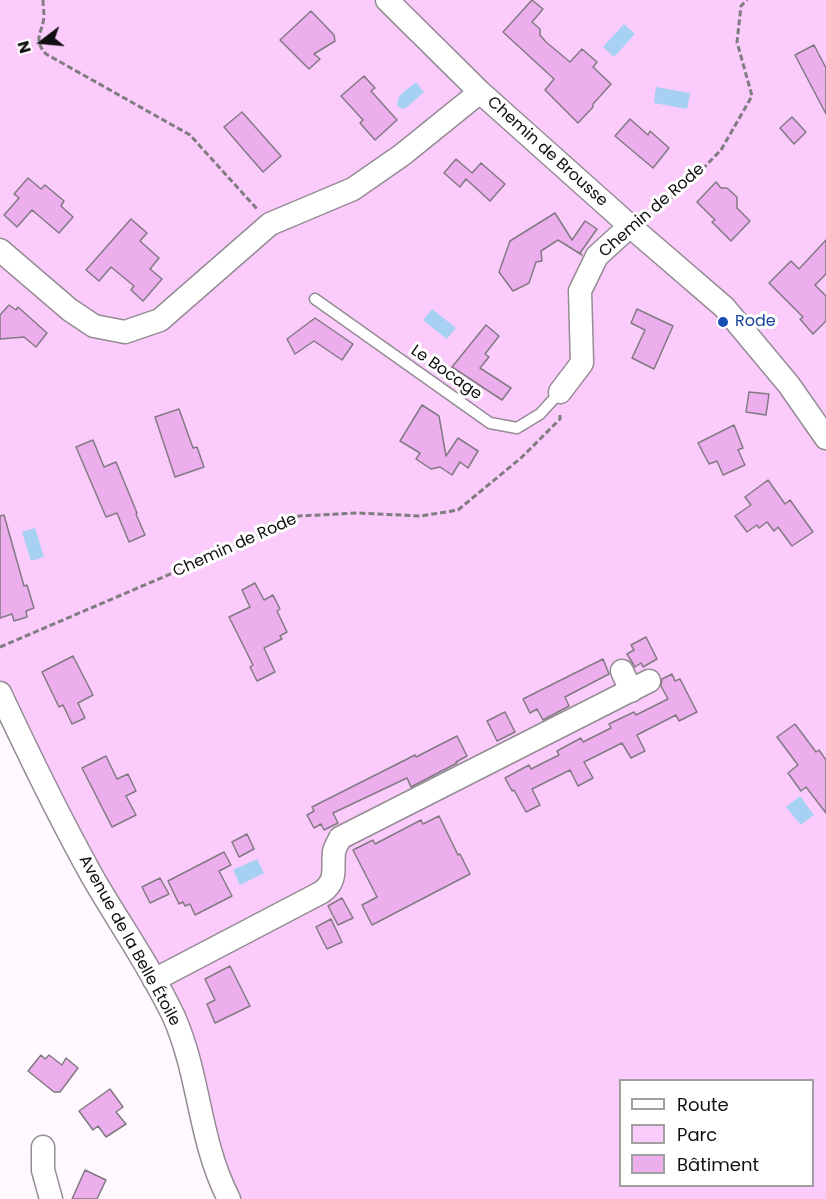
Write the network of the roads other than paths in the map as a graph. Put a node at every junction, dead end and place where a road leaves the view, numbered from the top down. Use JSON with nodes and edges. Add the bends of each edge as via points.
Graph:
{"nodes":[{"id":1,"x":387,"y":0,"type":"edge"},
{"id":2,"x":480,"y":92,"type":"junction"},
{"id":3,"x":630,"y":226,"type":"junction"},
{"id":4,"x":0,"y":250,"type":"edge"},
{"id":5,"x":315,"y":299,"type":"dead end"},
{"id":6,"x":560,"y":392,"type":"joint"},
{"id":7,"x":826,"y":438,"type":"edge"},
{"id":8,"x":634,"y":681,"type":"dead end"},
{"id":9,"x":0,"y":693,"type":"edge"},
{"id":10,"x":154,"y":980,"type":"junction"},
{"id":11,"x":43,"y":1147,"type":"dead end"},
{"id":12,"x":51,"y":1199,"type":"edge"},
{"id":13,"x":229,"y":1199,"type":"edge"}],
"edges":[{"from":1,"to":2,"type":"street","name":"Chemin de Brousse"},
{"from":2,"to":3,"type":"street","name":"Chemin de Brousse"},
{"from":2,"to":4,"type":"street","via":[[353,189],[270,224],[160,320],[125,332],[94,326]]},
{"from":3,"to":6,"type":"street","name":"Chemin de Rode","via":[[597,256],[580,291],[582,363]]},
{"from":3,"to":7,"type":"street","name":"Chemin de Brousse","via":[[724,307],[789,385]]},
{"from":5,"to":6,"type":"lane","name":"Le Bocage","via":[[490,423],[517,428],[540,414]]},
{"from":8,"to":10,"type":"street","via":[[340,838],[334,849],[334,874],[329,887]]},
{"from":9,"to":10,"type":"street","name":"Avenue de la Belle Étoile","via":[[74,843]]},
{"from":10,"to":13,"type":"street","name":"Avenue de la Belle Étoile","via":[[182,1038],[211,1156]]},
{"from":11,"to":12,"type":"street","via":[[43,1170]]}]}
